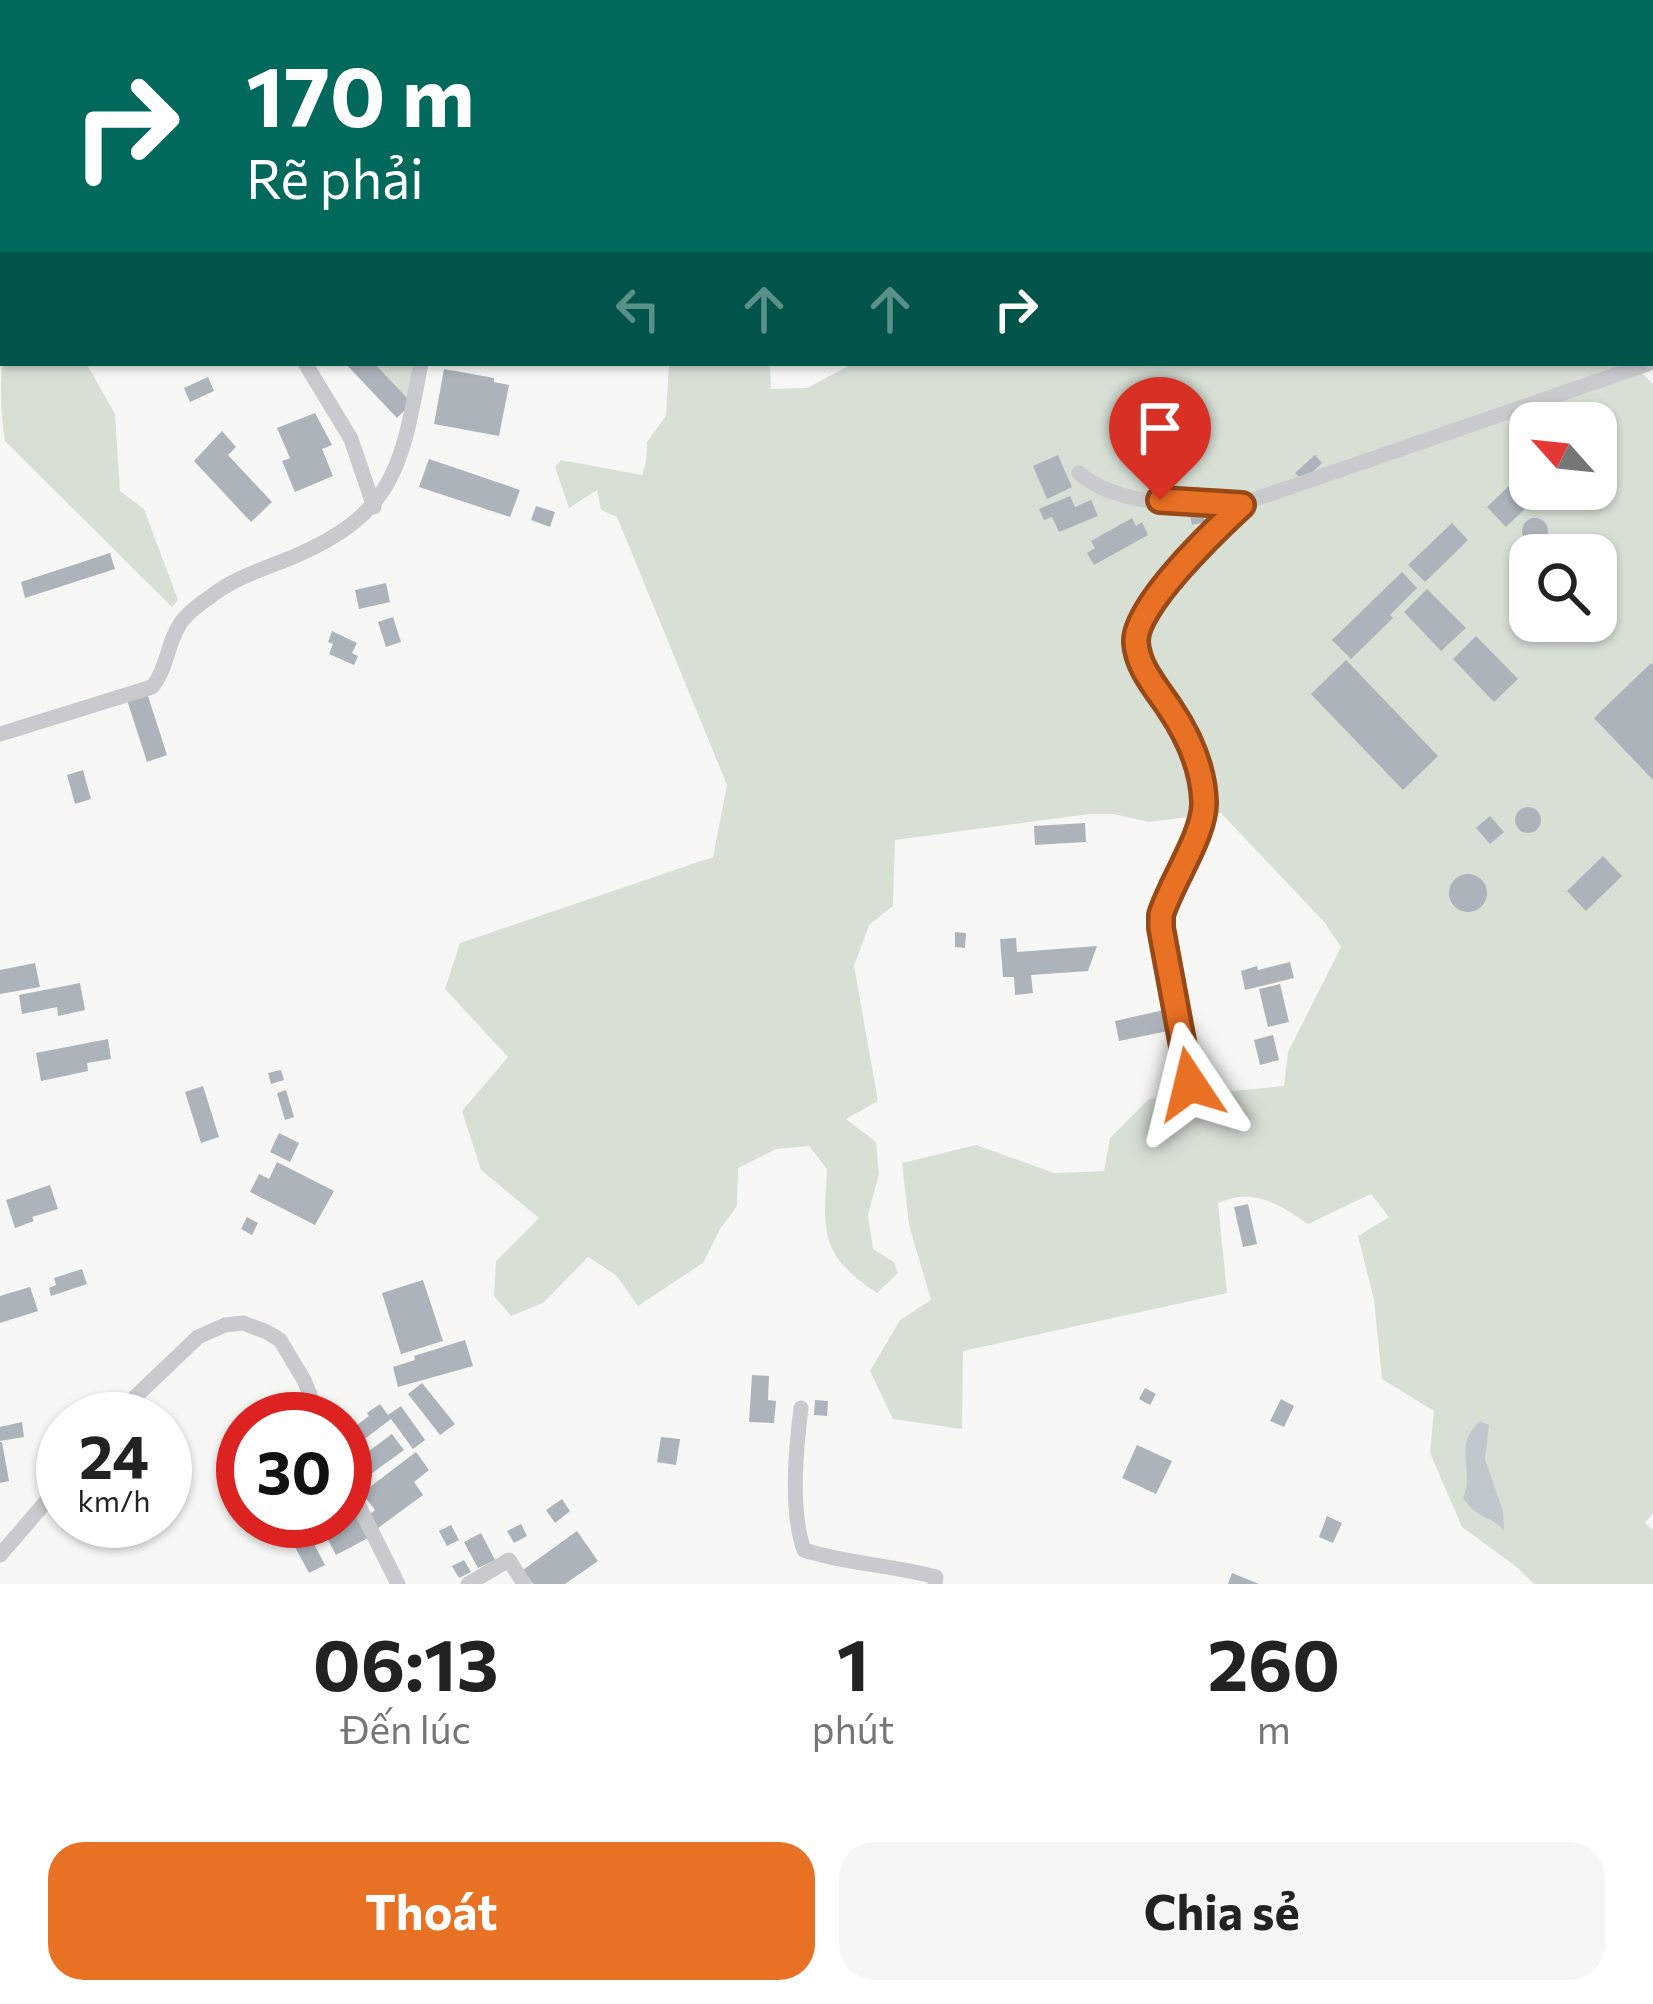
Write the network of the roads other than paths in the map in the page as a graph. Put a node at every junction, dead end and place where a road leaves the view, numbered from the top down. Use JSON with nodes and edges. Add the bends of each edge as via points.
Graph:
{"nodes":[{"id":1,"x":306,"y":366,"type":"edge"},
{"id":2,"x":420,"y":366,"type":"edge"},
{"id":3,"x":1641,"y":366,"type":"edge"},
{"id":4,"x":1079,"y":473,"type":"dead end"},
{"id":5,"x":1242,"y":505,"type":"junction"},
{"id":6,"x":374,"y":507,"type":"junction"},
{"id":7,"x":0,"y":734,"type":"edge"},
{"id":8,"x":1190,"y":1084,"type":"dead end"},
{"id":9,"x":140,"y":1392,"type":"edge"},
{"id":10,"x":309,"y":1392,"type":"edge"},
{"id":11,"x":801,"y":1408,"type":"dead end"},
{"id":12,"x":36,"y":1513,"type":"edge"},
{"id":13,"x":372,"y":1532,"type":"edge"},
{"id":14,"x":0,"y":1555,"type":"edge"},
{"id":15,"x":398,"y":1584,"type":"edge"},
{"id":16,"x":468,"y":1584,"type":"edge"},
{"id":17,"x":524,"y":1584,"type":"edge"},
{"id":18,"x":935,"y":1584,"type":"edge"}],
"edges":[{"from":1,"to":6,"type":"street","via":[[351,439]]},
{"from":2,"to":6,"type":"street","via":[[397,464]]},
{"from":3,"to":5,"type":"street"},
{"from":4,"to":5,"type":"street","via":[[1124,496]]},
{"from":5,"to":8,"type":"street","via":[[1144,612],[1136,636],[1140,663],[1187,735],[1204,796],[1161,915]]},
{"from":6,"to":7,"type":"street","via":[[325,543],[209,597],[183,620],[152,687]]},
{"from":9,"to":10,"type":"street","via":[[198,1337],[243,1323],[280,1340]]},
{"from":11,"to":18,"type":"street","via":[[804,1550],[937,1577]]},
{"from":12,"to":14,"type":"street"},
{"from":13,"to":15,"type":"street"},
{"from":16,"to":17,"type":"street","via":[[509,1560]]}]}
